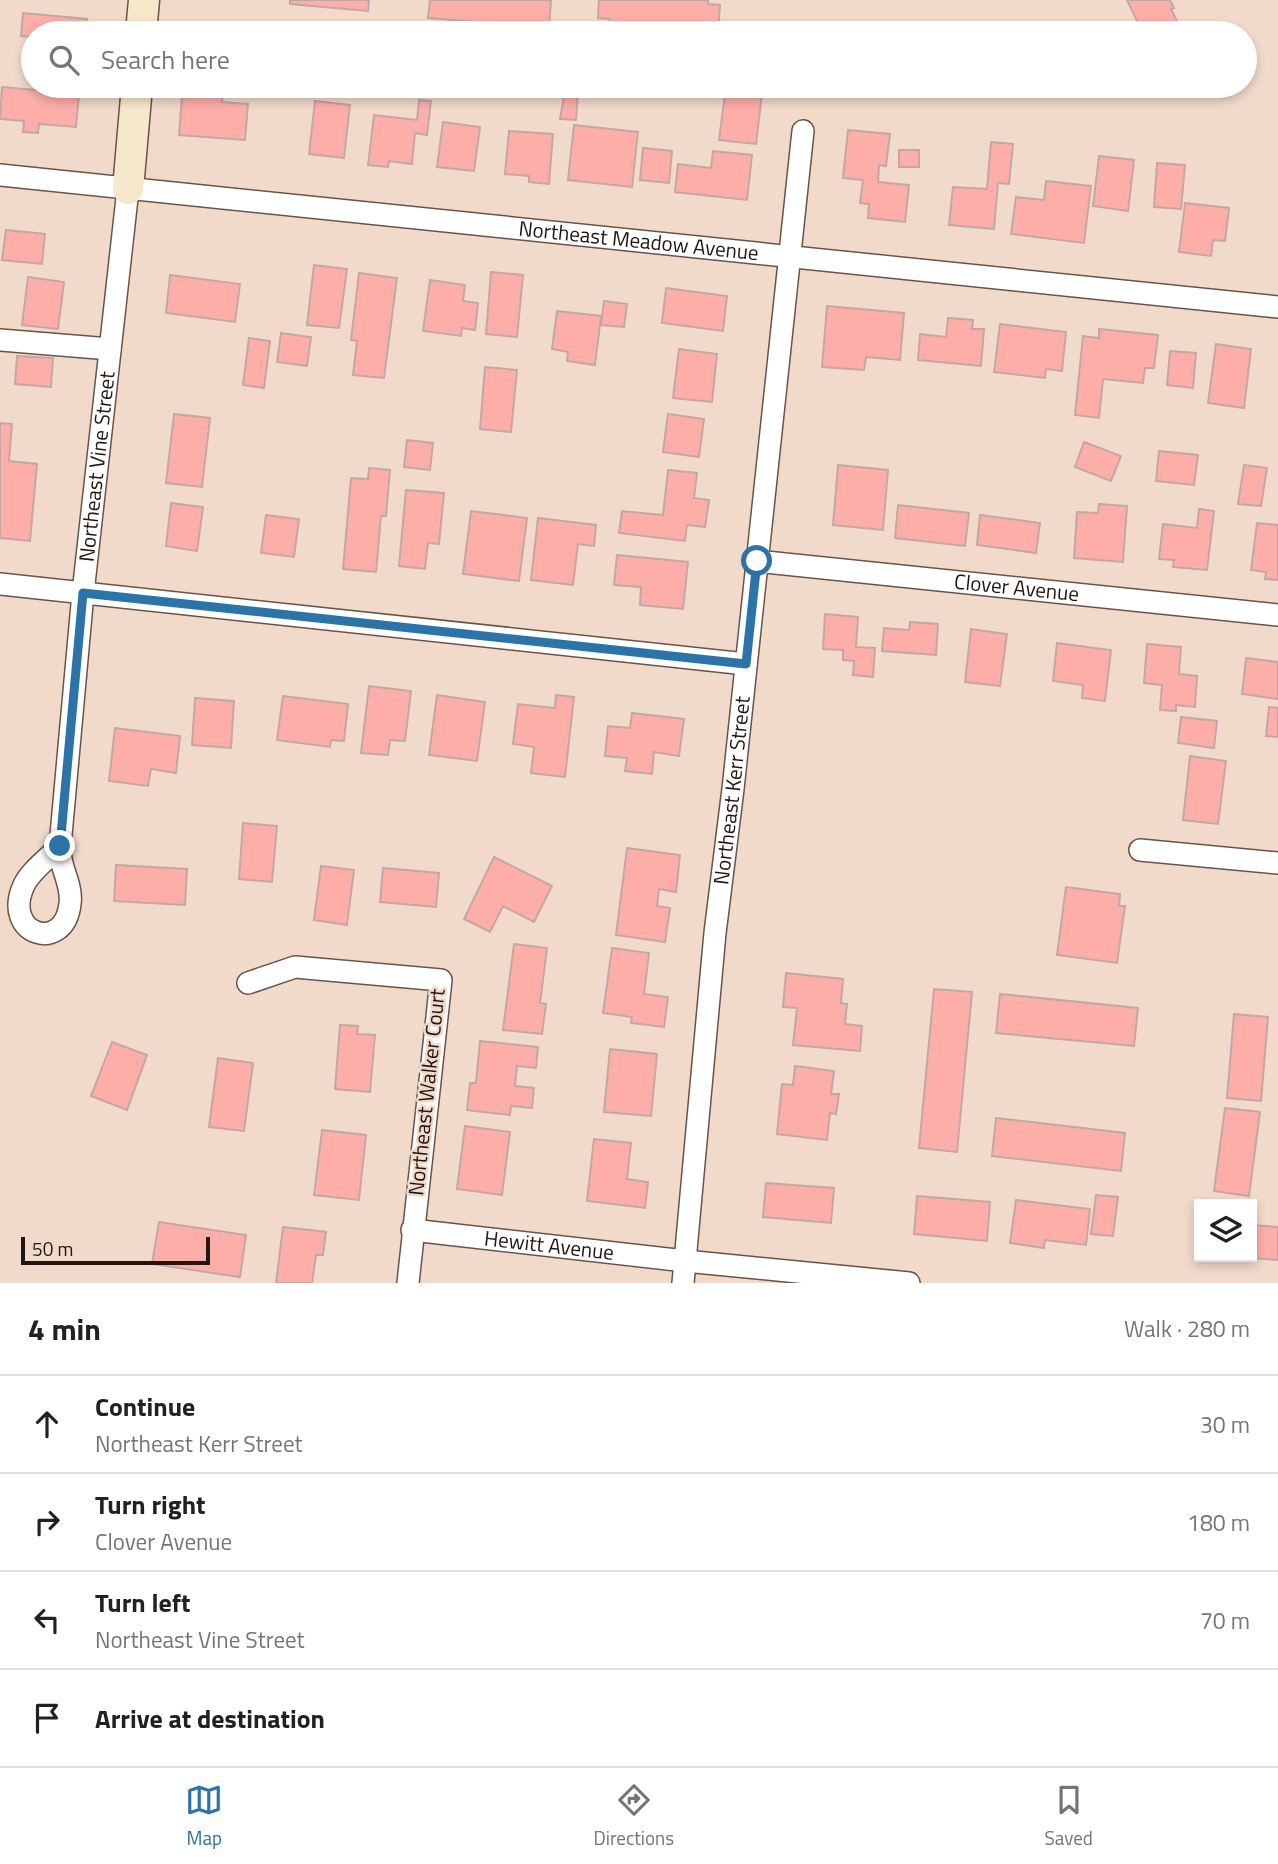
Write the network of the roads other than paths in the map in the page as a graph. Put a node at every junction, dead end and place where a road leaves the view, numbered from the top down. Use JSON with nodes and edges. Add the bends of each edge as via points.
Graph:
{"nodes":[{"id":1,"x":144,"y":0,"type":"edge"},
{"id":2,"x":142,"y":21,"type":"edge"},
{"id":3,"x":136,"y":98,"type":"edge"},
{"id":4,"x":803,"y":131,"type":"dead end"},
{"id":5,"x":0,"y":175,"type":"edge"},
{"id":6,"x":128,"y":189,"type":"junction"},
{"id":7,"x":789,"y":256,"type":"junction"},
{"id":8,"x":1278,"y":307,"type":"edge"},
{"id":9,"x":0,"y":340,"type":"edge"},
{"id":10,"x":110,"y":349,"type":"junction"},
{"id":11,"x":757,"y":561,"type":"junction"},
{"id":12,"x":0,"y":584,"type":"edge"},
{"id":13,"x":83,"y":593,"type":"junction"},
{"id":14,"x":1278,"y":615,"type":"edge"},
{"id":15,"x":746,"y":664,"type":"junction"},
{"id":16,"x":60,"y":846,"type":"dead end"},
{"id":17,"x":1140,"y":850,"type":"dead end"},
{"id":18,"x":1278,"y":863,"type":"edge"},
{"id":19,"x":248,"y":983,"type":"dead end"},
{"id":20,"x":412,"y":1230,"type":"junction"},
{"id":21,"x":685,"y":1261,"type":"junction"},
{"id":22,"x":408,"y":1283,"type":"edge"},
{"id":23,"x":683,"y":1283,"type":"edge"},
{"id":24,"x":909,"y":1283,"type":"edge"}],
"edges":[{"from":1,"to":2,"type":"street"},
{"from":3,"to":6,"type":"street","name":"Northeast Vine Street"},
{"from":4,"to":7,"type":"street","name":"Northeast Kerr Street"},
{"from":5,"to":6,"type":"street","name":"Northeast Meadow Avenue"},
{"from":6,"to":7,"type":"street","name":"Northeast Meadow Avenue"},
{"from":6,"to":10,"type":"street","name":"Northeast Vine Street"},
{"from":7,"to":8,"type":"street","name":"Northeast Meadow Avenue"},
{"from":7,"to":11,"type":"street","name":"Northeast Kerr Street"},
{"from":9,"to":10,"type":"street"},
{"from":10,"to":13,"type":"street","name":"Northeast Vine Street"},
{"from":11,"to":14,"type":"street","name":"Clover Avenue"},
{"from":11,"to":15,"type":"street","name":"Northeast Kerr Street"},
{"from":12,"to":13,"type":"street"},
{"from":13,"to":15,"type":"street"},
{"from":13,"to":16,"type":"street","name":"Northeast Vine Street"},
{"from":15,"to":21,"type":"street","name":"Northeast Kerr Street"},
{"from":17,"to":18,"type":"street"},
{"from":19,"to":20,"type":"street","name":"Northeast Walker Court","via":[[295,967],[441,980]]},
{"from":20,"to":21,"type":"street","name":"Hewitt Avenue"},
{"from":20,"to":22,"type":"street"},
{"from":21,"to":23,"type":"street","name":"Northeast Kerr Street"},
{"from":21,"to":24,"type":"street","name":"Hewitt Avenue"}]}
